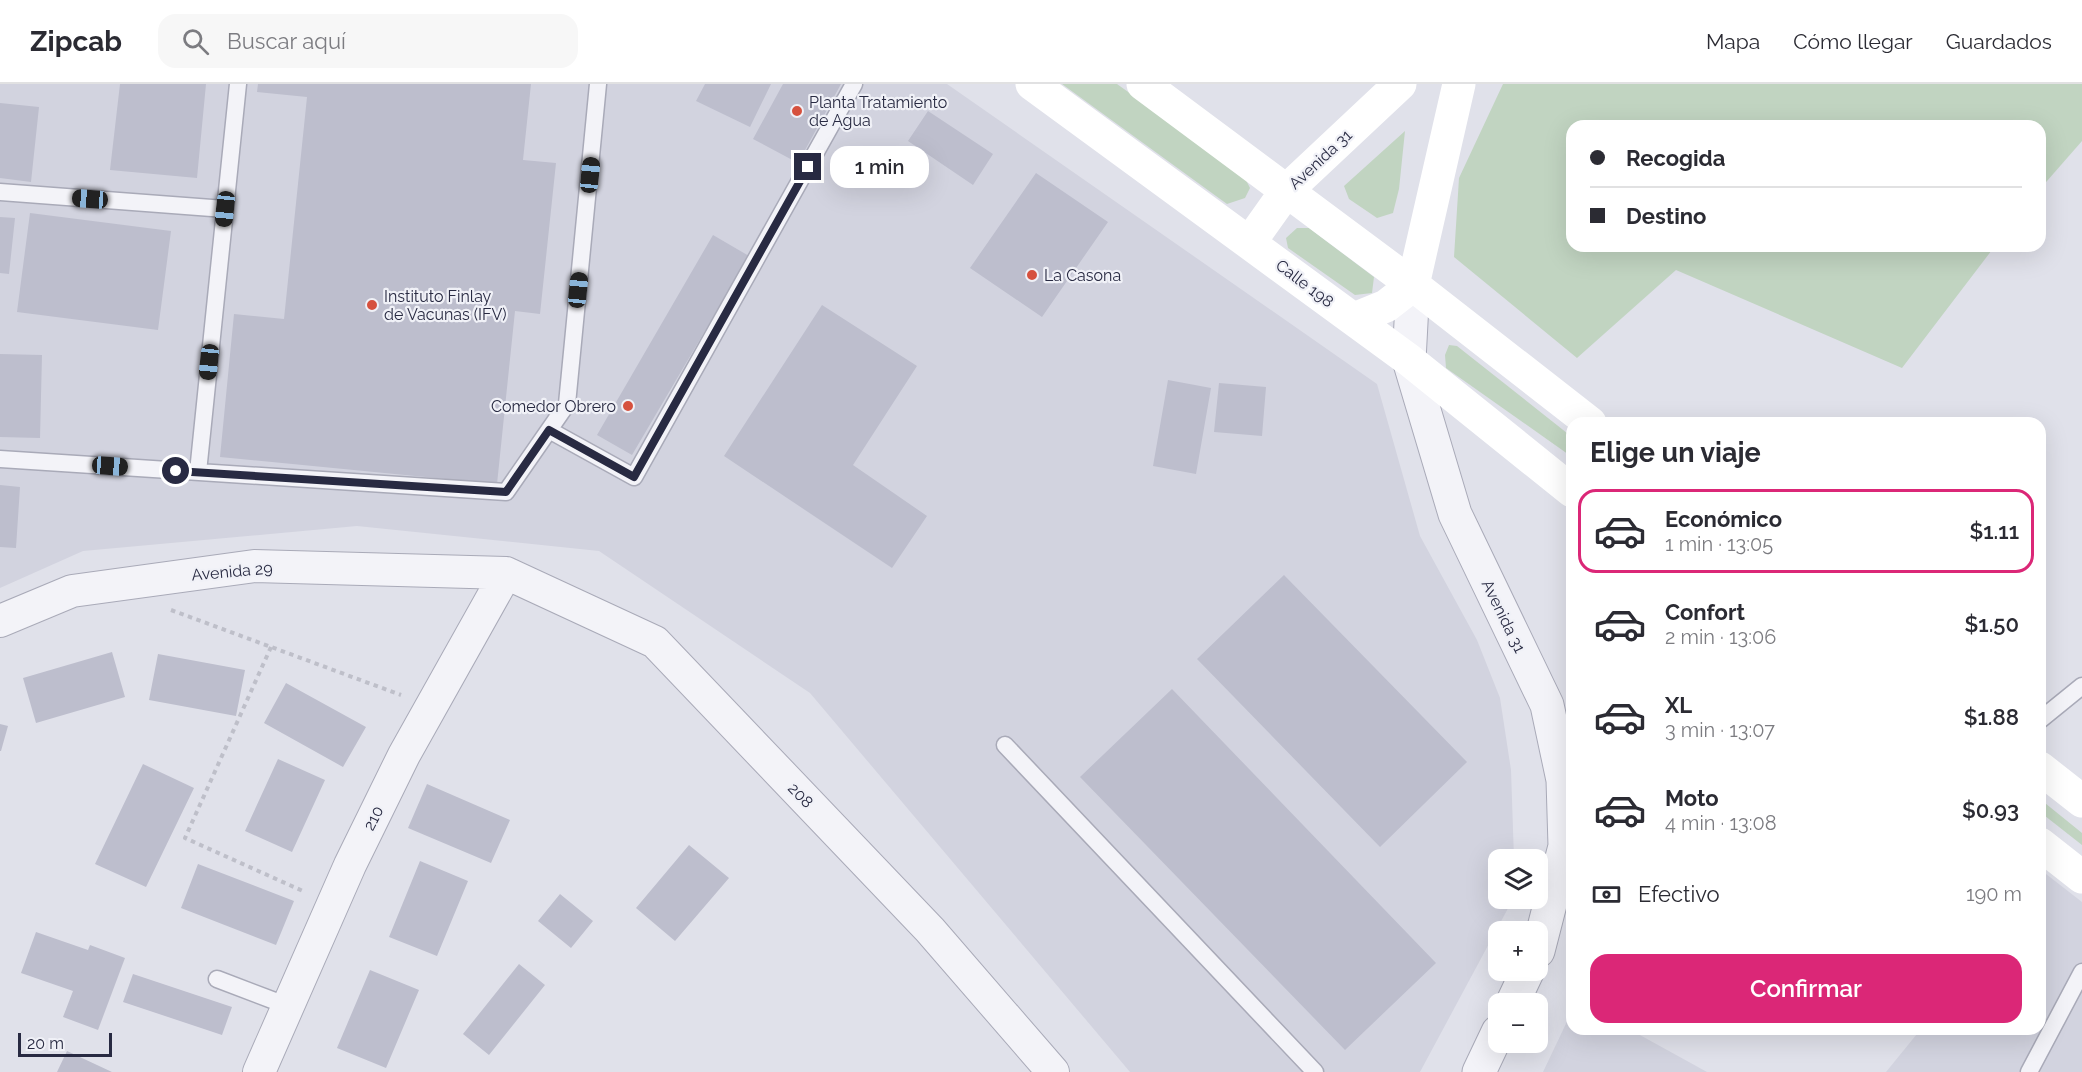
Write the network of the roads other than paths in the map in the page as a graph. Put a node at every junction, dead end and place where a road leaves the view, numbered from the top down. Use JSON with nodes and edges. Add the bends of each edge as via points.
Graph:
{"nodes":[{"id":1,"x":238,"y":84,"type":"edge"},
{"id":2,"x":598,"y":84,"type":"edge"},
{"id":3,"x":854,"y":84,"type":"edge"},
{"id":4,"x":1032,"y":84,"type":"edge"},
{"id":5,"x":1143,"y":84,"type":"edge"},
{"id":6,"x":1400,"y":84,"type":"edge"},
{"id":7,"x":1459,"y":84,"type":"edge"},
{"id":8,"x":1287,"y":190,"type":"junction"},
{"id":9,"x":0,"y":192,"type":"edge"},
{"id":10,"x":225,"y":209,"type":"junction"},
{"id":11,"x":1250,"y":242,"type":"junction"},
{"id":12,"x":1413,"y":285,"type":"junction"},
{"id":13,"x":1354,"y":319,"type":"junction"},
{"id":14,"x":1409,"y":360,"type":"junction"},
{"id":15,"x":1582,"y":417,"type":"edge"},
{"id":16,"x":549,"y":430,"type":"junction"},
{"id":17,"x":0,"y":459,"type":"edge"},
{"id":18,"x":198,"y":472,"type":"junction"},
{"id":19,"x":1566,"y":486,"type":"edge"},
{"id":20,"x":506,"y":573,"type":"junction"},
{"id":21,"x":0,"y":621,"type":"edge"},
{"id":22,"x":2082,"y":686,"type":"edge"},
{"id":23,"x":2046,"y":715,"type":"edge"},
{"id":24,"x":1005,"y":746,"type":"dead end"},
{"id":25,"x":2046,"y":773,"type":"edge"},
{"id":26,"x":2082,"y":801,"type":"edge"},
{"id":27,"x":2046,"y":849,"type":"edge"},
{"id":28,"x":2082,"y":877,"type":"edge"},
{"id":29,"x":1546,"y":921,"type":"edge"},
{"id":30,"x":2082,"y":972,"type":"edge"},
{"id":31,"x":217,"y":979,"type":"dead end"},
{"id":32,"x":288,"y":1006,"type":"junction"},
{"id":33,"x":1488,"y":1053,"type":"edge"},
{"id":34,"x":259,"y":1072,"type":"edge"},
{"id":35,"x":1053,"y":1072,"type":"edge"},
{"id":36,"x":1315,"y":1072,"type":"edge"},
{"id":37,"x":1479,"y":1072,"type":"edge"},
{"id":38,"x":2028,"y":1072,"type":"edge"}],
"edges":[{"from":1,"to":10,"type":"lane"},
{"from":2,"to":16,"type":"lane","via":[[567,404]]},
{"from":3,"to":16,"type":"lane","via":[[634,477]]},
{"from":4,"to":11,"type":"main road","name":"Calle 198"},
{"from":5,"to":8,"type":"main road"},
{"from":6,"to":8,"type":"main road","name":"Avenida 31"},
{"from":7,"to":12,"type":"main road"},
{"from":8,"to":11,"type":"main road","name":"Avenida 31"},
{"from":8,"to":12,"type":"main road"},
{"from":9,"to":10,"type":"lane"},
{"from":10,"to":18,"type":"lane"},
{"from":11,"to":13,"type":"main road","name":"Calle 198"},
{"from":12,"to":13,"type":"main road","via":[[1386,306]]},
{"from":12,"to":14,"type":"street","name":"Avenida 31"},
{"from":12,"to":15,"type":"main road"},
{"from":13,"to":14,"type":"main road","name":"Calle 198"},
{"from":14,"to":19,"type":"main road","name":"Calle 198"},
{"from":14,"to":29,"type":"street","name":"Avenida 31","via":[[1455,514],[1547,705],[1563,780],[1565,846]]},
{"from":16,"to":18,"type":"lane","via":[[506,492]]},
{"from":17,"to":18,"type":"lane"},
{"from":20,"to":21,"type":"street","name":"Avenida 29","via":[[254,566],[72,591]]},
{"from":20,"to":32,"type":"street","name":"210","via":[[350,864]]},
{"from":20,"to":35,"type":"street","name":"208","via":[[655,642],[930,930]]},
{"from":22,"to":23,"type":"lane"},
{"from":24,"to":36,"type":"lane"},
{"from":25,"to":26,"type":"main road"},
{"from":27,"to":28,"type":"main road"},
{"from":30,"to":38,"type":"lane"},
{"from":31,"to":32,"type":"lane"},
{"from":32,"to":34,"type":"street","name":"210"},
{"from":33,"to":37,"type":"street"}]}
